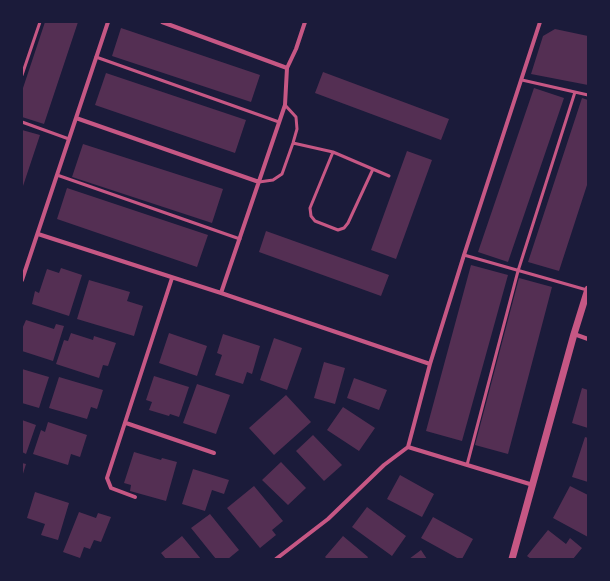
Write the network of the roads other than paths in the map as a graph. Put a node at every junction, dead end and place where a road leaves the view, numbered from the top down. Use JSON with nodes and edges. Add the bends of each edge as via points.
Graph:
{"nodes":[{"id":1,"x":40,"y":22,"type":"edge"},
{"id":2,"x":108,"y":22,"type":"edge"},
{"id":3,"x":162,"y":22,"type":"edge"},
{"id":4,"x":305,"y":22,"type":"edge"},
{"id":5,"x":540,"y":22,"type":"edge"},
{"id":6,"x":96,"y":57,"type":"junction"},
{"id":7,"x":287,"y":68,"type":"junction"},
{"id":8,"x":22,"y":75,"type":"edge"},
{"id":9,"x":522,"y":80,"type":"junction"},
{"id":10,"x":575,"y":92,"type":"junction"},
{"id":11,"x":588,"y":95,"type":"edge"},
{"id":12,"x":285,"y":104,"type":"junction"},
{"id":13,"x":76,"y":118,"type":"junction"},
{"id":14,"x":22,"y":122,"type":"edge"},
{"id":15,"x":279,"y":122,"type":"junction"},
{"id":16,"x":69,"y":139,"type":"junction"},
{"id":17,"x":293,"y":143,"type":"junction"},
{"id":18,"x":333,"y":152,"type":"junction"},
{"id":19,"x":373,"y":169,"type":"junction"},
{"id":20,"x":57,"y":175,"type":"junction"},
{"id":21,"x":389,"y":176,"type":"dead end"},
{"id":22,"x":259,"y":182,"type":"junction"},
{"id":23,"x":38,"y":234,"type":"junction"},
{"id":24,"x":240,"y":239,"type":"junction"},
{"id":25,"x":464,"y":255,"type":"junction"},
{"id":26,"x":518,"y":271,"type":"junction"},
{"id":27,"x":172,"y":278,"type":"junction"},
{"id":28,"x":22,"y":280,"type":"edge"},
{"id":29,"x":588,"y":290,"type":"edge"},
{"id":30,"x":221,"y":293,"type":"junction"},
{"id":31,"x":574,"y":334,"type":"junction"},
{"id":32,"x":588,"y":339,"type":"edge"},
{"id":33,"x":430,"y":364,"type":"junction"},
{"id":34,"x":126,"y":423,"type":"junction"},
{"id":35,"x":408,"y":447,"type":"junction"},
{"id":36,"x":214,"y":453,"type":"dead end"},
{"id":37,"x":467,"y":465,"type":"junction"},
{"id":38,"x":533,"y":484,"type":"junction"},
{"id":39,"x":135,"y":496,"type":"dead end"},
{"id":40,"x":276,"y":559,"type":"edge"},
{"id":41,"x":512,"y":559,"type":"edge"}],
"edges":[{"from":1,"to":8,"type":"lane"},
{"from":2,"to":6,"type":"street"},
{"from":3,"to":7,"type":"street"},
{"from":4,"to":7,"type":"street"},
{"from":5,"to":9,"type":"street"},
{"from":6,"to":13,"type":"street"},
{"from":6,"to":15,"type":"lane"},
{"from":7,"to":12,"type":"street"},
{"from":9,"to":10,"type":"lane"},
{"from":9,"to":25,"type":"street"},
{"from":10,"to":11,"type":"lane"},
{"from":10,"to":26,"type":"lane"},
{"from":12,"to":15,"type":"street"},
{"from":12,"to":17,"type":"lane","via":[[296,116],[297,130]]},
{"from":13,"to":16,"type":"street"},
{"from":13,"to":22,"type":"street"},
{"from":14,"to":16,"type":"lane"},
{"from":15,"to":22,"type":"street"},
{"from":16,"to":20,"type":"street"},
{"from":17,"to":18,"type":"lane"},
{"from":17,"to":22,"type":"lane","via":[[282,174],[273,180]]},
{"from":18,"to":19,"type":"lane"},
{"from":18,"to":19,"type":"lane","via":[[310,208],[315,221],[338,230],[344,228]]},
{"from":19,"to":21,"type":"lane"},
{"from":20,"to":23,"type":"street"},
{"from":20,"to":24,"type":"lane"},
{"from":22,"to":24,"type":"street"},
{"from":23,"to":27,"type":"street"},
{"from":23,"to":28,"type":"street"},
{"from":24,"to":30,"type":"street"},
{"from":25,"to":26,"type":"lane"},
{"from":25,"to":33,"type":"street"},
{"from":26,"to":29,"type":"lane"},
{"from":26,"to":37,"type":"lane"},
{"from":27,"to":30,"type":"street"},
{"from":27,"to":34,"type":"street"},
{"from":29,"to":31,"type":"street"},
{"from":30,"to":33,"type":"street"},
{"from":31,"to":32,"type":"street"},
{"from":31,"to":38,"type":"street"},
{"from":33,"to":35,"type":"street"},
{"from":34,"to":36,"type":"street"},
{"from":34,"to":39,"type":"street","via":[[107,478],[111,488]]},
{"from":35,"to":37,"type":"street"},
{"from":35,"to":40,"type":"street","via":[[384,465],[328,520]]},
{"from":37,"to":38,"type":"street"},
{"from":38,"to":41,"type":"street"}]}
